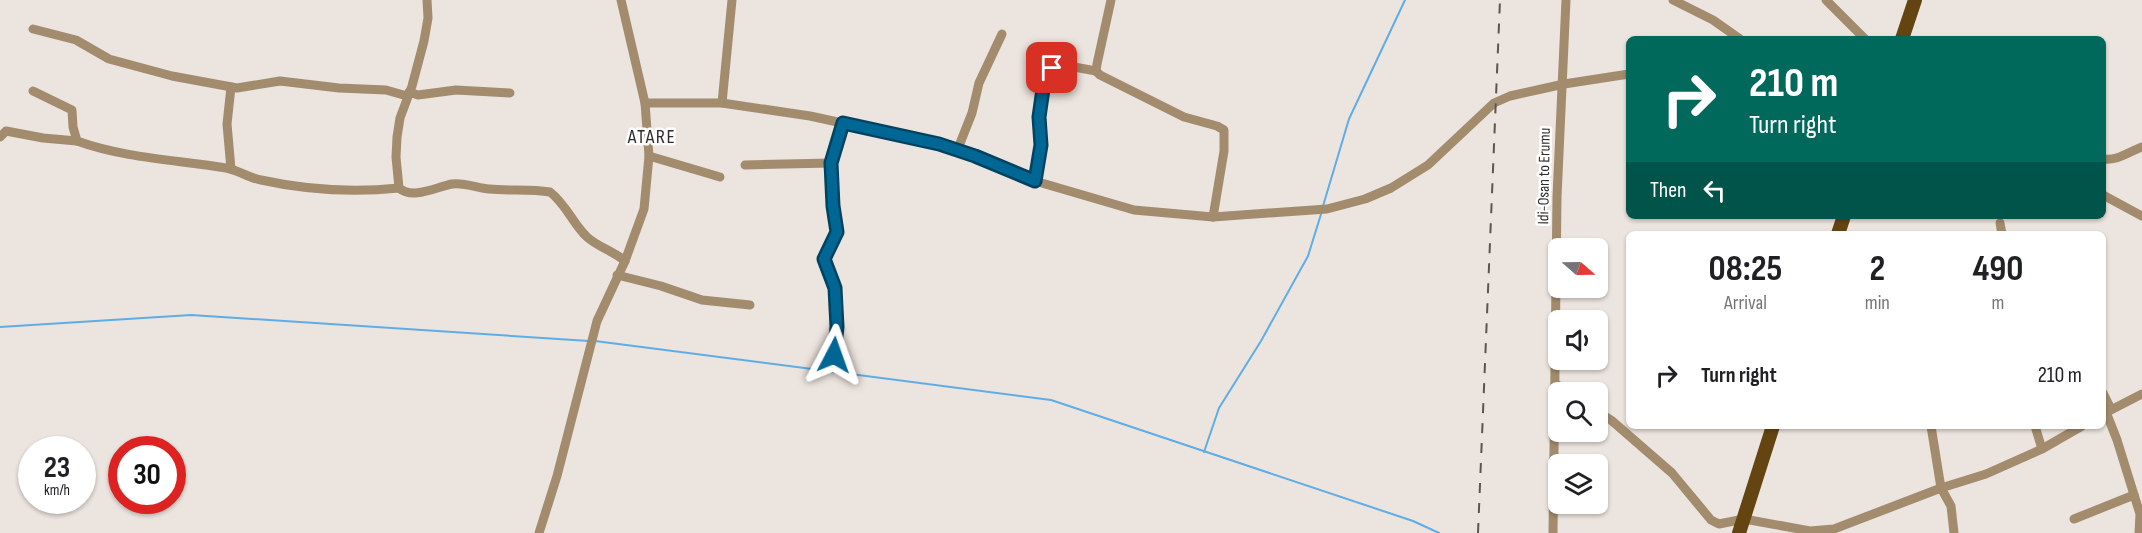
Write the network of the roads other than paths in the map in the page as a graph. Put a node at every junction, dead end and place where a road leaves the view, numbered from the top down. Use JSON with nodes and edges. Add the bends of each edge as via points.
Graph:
{"nodes":[{"id":1,"x":427,"y":0,"type":"edge"},
{"id":2,"x":621,"y":0,"type":"edge"},
{"id":3,"x":732,"y":0,"type":"edge"},
{"id":4,"x":1111,"y":0,"type":"edge"},
{"id":5,"x":1566,"y":0,"type":"edge"},
{"id":6,"x":1673,"y":0,"type":"edge"},
{"id":7,"x":1827,"y":0,"type":"edge"},
{"id":8,"x":1915,"y":0,"type":"edge"},
{"id":9,"x":33,"y":29,"type":"dead end"},
{"id":10,"x":1002,"y":34,"type":"dead end"},
{"id":11,"x":1736,"y":36,"type":"edge"},
{"id":12,"x":1862,"y":36,"type":"edge"},
{"id":13,"x":1903,"y":36,"type":"edge"},
{"id":14,"x":1096,"y":71,"type":"junction"},
{"id":15,"x":1626,"y":74,"type":"edge"},
{"id":16,"x":1564,"y":84,"type":"junction"},
{"id":17,"x":231,"y":87,"type":"junction"},
{"id":18,"x":33,"y":91,"type":"dead end"},
{"id":19,"x":510,"y":93,"type":"dead end"},
{"id":20,"x":408,"y":94,"type":"junction"},
{"id":21,"x":645,"y":103,"type":"junction"},
{"id":22,"x":722,"y":103,"type":"junction"},
{"id":23,"x":843,"y":123,"type":"junction"},
{"id":24,"x":0,"y":137,"type":"edge"},
{"id":25,"x":77,"y":141,"type":"junction"},
{"id":26,"x":2142,"y":147,"type":"edge"},
{"id":27,"x":957,"y":151,"type":"junction"},
{"id":28,"x":648,"y":156,"type":"junction"},
{"id":29,"x":2106,"y":159,"type":"edge"},
{"id":30,"x":831,"y":163,"type":"junction"},
{"id":31,"x":745,"y":165,"type":"dead end"},
{"id":32,"x":231,"y":169,"type":"junction"},
{"id":33,"x":720,"y":177,"type":"dead end"},
{"id":34,"x":1035,"y":181,"type":"junction"},
{"id":35,"x":399,"y":188,"type":"junction"},
{"id":36,"x":2106,"y":197,"type":"edge"},
{"id":37,"x":2142,"y":216,"type":"edge"},
{"id":38,"x":1213,"y":218,"type":"junction"},
{"id":39,"x":2000,"y":222,"type":"dead end"},
{"id":40,"x":2002,"y":231,"type":"edge"},
{"id":41,"x":625,"y":261,"type":"junction"},
{"id":42,"x":617,"y":275,"type":"junction"},
{"id":43,"x":750,"y":305,"type":"dead end"},
{"id":44,"x":834,"y":355,"type":"dead end"},
{"id":45,"x":1556,"y":382,"type":"edge"},
{"id":46,"x":2142,"y":394,"type":"edge"},
{"id":47,"x":2107,"y":412,"type":"edge"},
{"id":48,"x":1608,"y":418,"type":"edge"},
{"id":49,"x":1772,"y":429,"type":"edge"},
{"id":50,"x":1931,"y":429,"type":"edge"},
{"id":51,"x":2036,"y":429,"type":"edge"},
{"id":52,"x":2077,"y":429,"type":"edge"},
{"id":53,"x":1555,"y":442,"type":"edge"},
{"id":54,"x":2042,"y":449,"type":"junction"},
{"id":55,"x":1941,"y":488,"type":"junction"},
{"id":56,"x":2134,"y":495,"type":"junction"},
{"id":57,"x":1744,"y":519,"type":"junction"},
{"id":58,"x":2074,"y":519,"type":"dead end"},
{"id":59,"x":1824,"y":532,"type":"edge"},
{"id":60,"x":539,"y":533,"type":"edge"},
{"id":61,"x":1553,"y":533,"type":"edge"},
{"id":62,"x":1739,"y":533,"type":"edge"},
{"id":63,"x":1954,"y":533,"type":"edge"},
{"id":64,"x":2139,"y":533,"type":"edge"}],
"edges":[{"from":1,"to":20,"type":"street","via":[[424,41]]},
{"from":2,"to":21,"type":"street"},
{"from":3,"to":22,"type":"street"},
{"from":4,"to":14,"type":"street"},
{"from":5,"to":16,"type":"street","name":"Idi-Osan to Erumu"},
{"from":6,"to":11,"type":"street"},
{"from":7,"to":12,"type":"street"},
{"from":8,"to":13,"type":"main road"},
{"from":9,"to":17,"type":"street","via":[[76,40],[109,58]]},
{"from":10,"to":27,"type":"street","via":[[979,83]]},
{"from":14,"to":34,"type":"street","via":[[1058,64],[1052,68],[1043,89]]},
{"from":14,"to":38,"type":"street","via":[[1120,87],[1184,117],[1224,130]]},
{"from":15,"to":16,"type":"street"},
{"from":16,"to":38,"type":"street","via":[[1494,103],[1428,165],[1365,199],[1327,209]]},
{"from":16,"to":45,"type":"street","name":"Idi-Osan to Erumu","via":[[1557,197]]},
{"from":17,"to":20,"type":"street","via":[[280,81]]},
{"from":17,"to":32,"type":"street","via":[[227,124]]},
{"from":18,"to":25,"type":"street","via":[[72,110]]},
{"from":19,"to":20,"type":"street","via":[[456,90]]},
{"from":20,"to":35,"type":"street","via":[[397,137]]},
{"from":21,"to":22,"type":"street"},
{"from":21,"to":28,"type":"street"},
{"from":22,"to":23,"type":"street"},
{"from":23,"to":27,"type":"street"},
{"from":23,"to":30,"type":"street"},
{"from":24,"to":25,"type":"street","via":[[6,131]]},
{"from":25,"to":32,"type":"street","via":[[101,149]]},
{"from":26,"to":29,"type":"street"},
{"from":27,"to":34,"type":"street"},
{"from":28,"to":33,"type":"street"},
{"from":28,"to":41,"type":"street","via":[[644,209]]},
{"from":30,"to":31,"type":"street"},
{"from":30,"to":44,"type":"street","via":[[837,232],[824,259],[835,288]]},
{"from":32,"to":35,"type":"street","via":[[297,187],[350,191]]},
{"from":34,"to":38,"type":"street","via":[[1134,210]]},
{"from":35,"to":41,"type":"street","via":[[427,192],[453,184],[550,192],[588,237]]},
{"from":36,"to":37,"type":"street"},
{"from":39,"to":40,"type":"street"},
{"from":41,"to":42,"type":"street"},
{"from":42,"to":43,"type":"street","via":[[702,300]]},
{"from":42,"to":60,"type":"street","via":[[598,317]]},
{"from":46,"to":47,"type":"street"},
{"from":47,"to":56,"type":"street"},
{"from":48,"to":57,"type":"street","via":[[1672,473],[1710,520],[1719,524]]},
{"from":49,"to":57,"type":"main road"},
{"from":50,"to":55,"type":"street"},
{"from":51,"to":54,"type":"street"},
{"from":52,"to":54,"type":"street"},
{"from":53,"to":61,"type":"street","name":"Idi-Osan to Erumu"},
{"from":54,"to":55,"type":"street","via":[[1986,474]]},
{"from":55,"to":59,"type":"street"},
{"from":55,"to":63,"type":"street","via":[[1951,506]]},
{"from":56,"to":58,"type":"street"},
{"from":56,"to":64,"type":"street","via":[[2140,514]]},
{"from":57,"to":59,"type":"street"},
{"from":57,"to":62,"type":"main road"}]}
